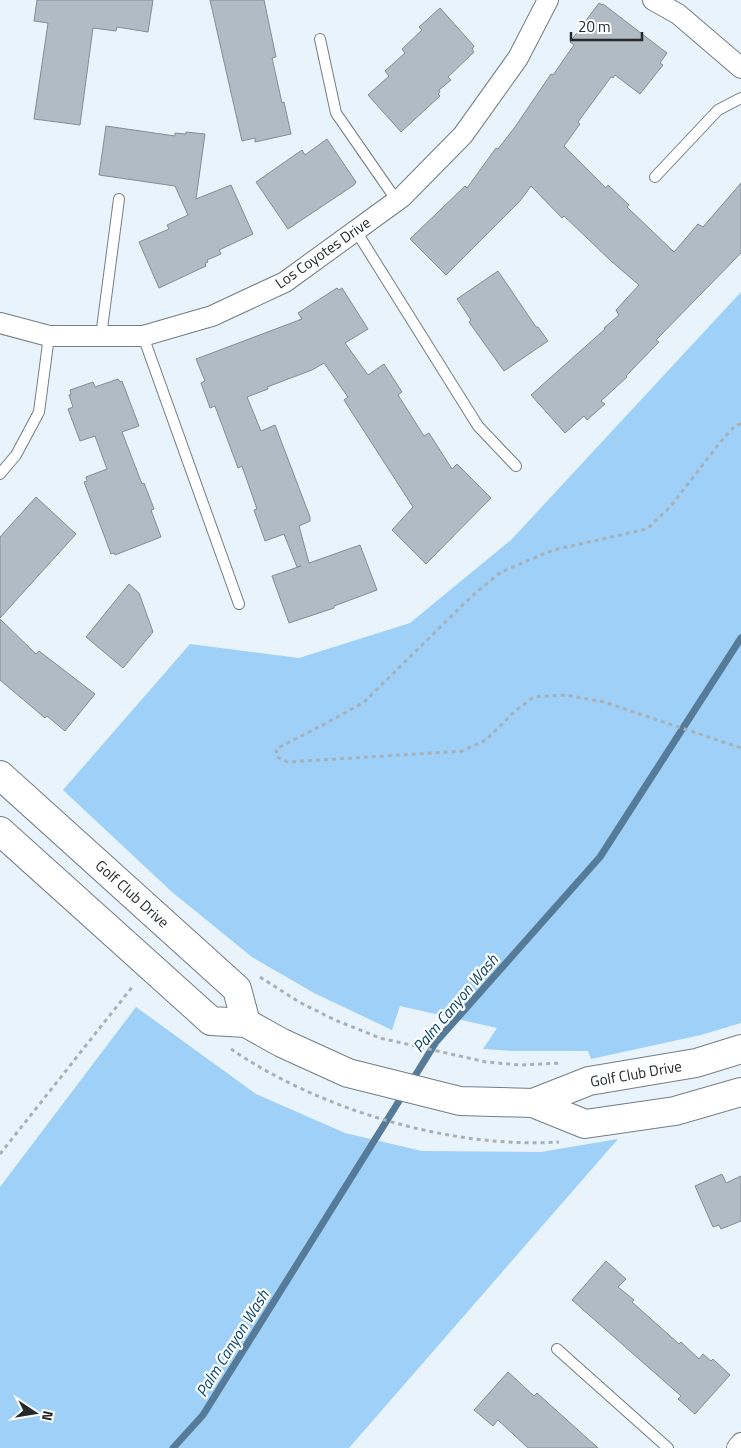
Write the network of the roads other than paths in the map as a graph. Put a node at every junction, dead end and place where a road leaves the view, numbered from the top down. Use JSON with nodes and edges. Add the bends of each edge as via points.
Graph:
{"nodes":[{"id":1,"x":548,"y":0,"type":"edge"},
{"id":2,"x":653,"y":0,"type":"edge"},
{"id":3,"x":320,"y":39,"type":"dead end"},
{"id":4,"x":741,"y":68,"type":"edge"},
{"id":5,"x":741,"y":98,"type":"edge"},
{"id":6,"x":655,"y":177,"type":"dead end"},
{"id":7,"x":119,"y":198,"type":"dead end"},
{"id":8,"x":397,"y":201,"type":"junction"},
{"id":9,"x":356,"y":231,"type":"junction"},
{"id":10,"x":0,"y":323,"type":"edge"},
{"id":11,"x":49,"y":336,"type":"junction"},
{"id":12,"x":101,"y":336,"type":"junction"},
{"id":13,"x":143,"y":336,"type":"junction"},
{"id":14,"x":516,"y":466,"type":"dead end"},
{"id":15,"x":0,"y":474,"type":"edge"},
{"id":16,"x":239,"y":604,"type":"dead end"},
{"id":17,"x":0,"y":775,"type":"edge"},
{"id":18,"x":0,"y":831,"type":"edge"},
{"id":19,"x":246,"y":1023,"type":"junction"},
{"id":20,"x":741,"y":1049,"type":"edge"},
{"id":21,"x":741,"y":1092,"type":"edge"},
{"id":22,"x":533,"y":1103,"type":"junction"},
{"id":23,"x":557,"y":1349,"type":"dead end"},
{"id":24,"x":741,"y":1443,"type":"edge"},
{"id":25,"x":668,"y":1448,"type":"edge"},
{"id":26,"x":736,"y":1448,"type":"edge"}],
"edges":[{"from":1,"to":8,"type":"street","name":"Los Coyotes Drive","via":[[518,58],[463,135]]},
{"from":2,"to":4,"type":"street","via":[[678,14]]},
{"from":3,"to":8,"type":"lane","via":[[336,113]]},
{"from":5,"to":6,"type":"lane","via":[[718,110]]},
{"from":7,"to":12,"type":"lane"},
{"from":8,"to":9,"type":"street","name":"Los Coyotes Drive"},
{"from":9,"to":13,"type":"street","name":"Los Coyotes Drive","via":[[285,282],[212,316]]},
{"from":9,"to":14,"type":"lane","via":[[478,426]]},
{"from":10,"to":11,"type":"street","name":"Los Coyotes Drive"},
{"from":11,"to":12,"type":"street","name":"Los Coyotes Drive"},
{"from":11,"to":15,"type":"lane","via":[[39,412],[16,455]]},
{"from":12,"to":13,"type":"street","name":"Los Coyotes Drive"},
{"from":13,"to":16,"type":"lane"},
{"from":17,"to":19,"type":"street","name":"Golf Club Drive","via":[[237,989]]},
{"from":18,"to":19,"type":"street","name":"Golf Club Drive","via":[[211,1021]]},
{"from":19,"to":22,"type":"street","name":"Golf Club Drive","via":[[348,1073],[460,1101]]},
{"from":20,"to":22,"type":"street","name":"Golf Club Drive","via":[[696,1063],[588,1081]]},
{"from":21,"to":22,"type":"street","name":"Golf Club Drive","via":[[675,1110],[585,1124]]},
{"from":23,"to":25,"type":"lane"},
{"from":24,"to":26,"type":"street"}]}
